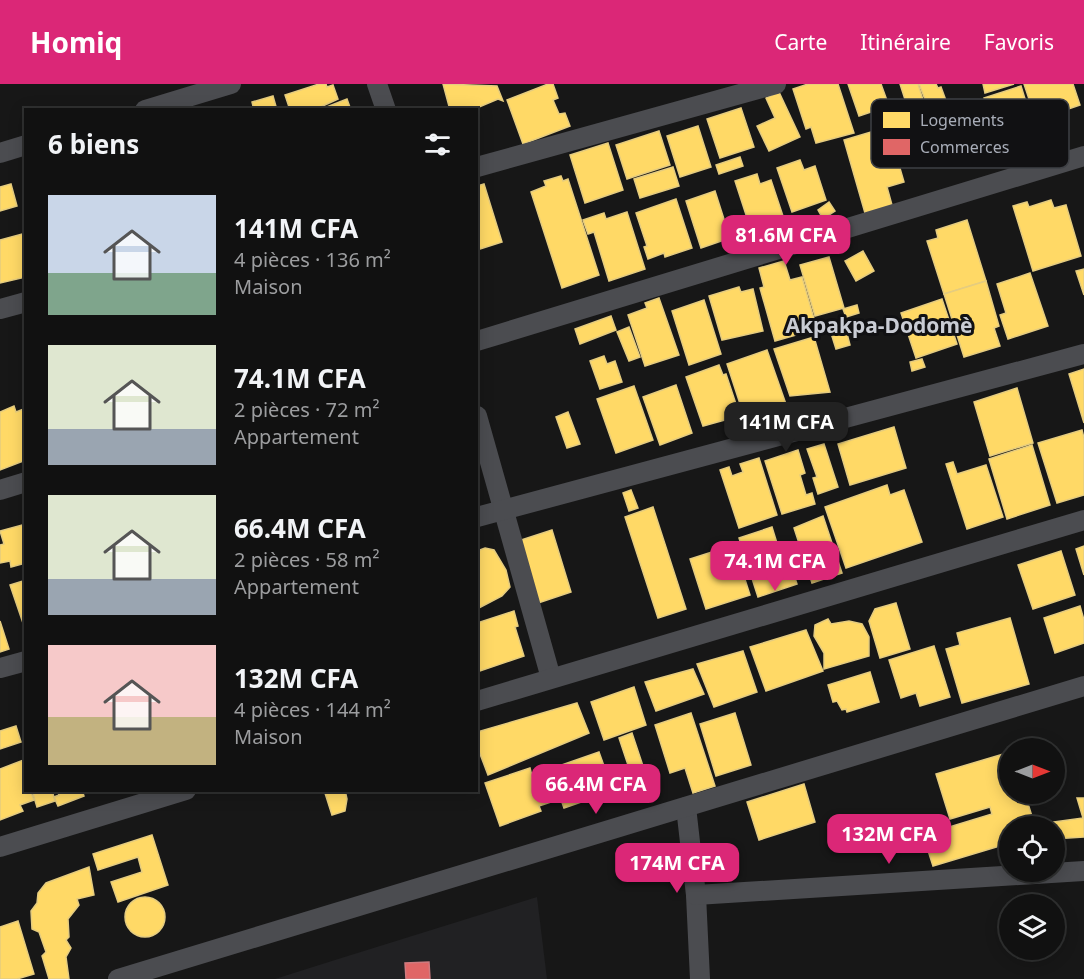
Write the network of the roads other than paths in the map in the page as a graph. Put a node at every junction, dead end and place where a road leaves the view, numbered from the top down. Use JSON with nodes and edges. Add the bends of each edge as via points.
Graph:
{"nodes":[{"id":1,"x":231,"y":84,"type":"edge"},
{"id":2,"x":378,"y":84,"type":"edge"},
{"id":3,"x":776,"y":84,"type":"edge"},
{"id":4,"x":152,"y":108,"type":"edge"},
{"id":5,"x":385,"y":108,"type":"edge"},
{"id":6,"x":24,"y":146,"type":"edge"},
{"id":7,"x":0,"y":153,"type":"edge"},
{"id":8,"x":1084,"y":156,"type":"edge"},
{"id":9,"x":1069,"y":161,"type":"edge"},
{"id":10,"x":478,"y":167,"type":"edge"},
{"id":11,"x":1045,"y":168,"type":"edge"},
{"id":12,"x":24,"y":303,"type":"edge"},
{"id":13,"x":0,"y":309,"type":"edge"},
{"id":14,"x":478,"y":341,"type":"edge"},
{"id":15,"x":1084,"y":354,"type":"edge"},
{"id":16,"x":478,"y":419,"type":"edge"},
{"id":17,"x":24,"y":483,"type":"edge"},
{"id":18,"x":0,"y":490,"type":"edge"},
{"id":19,"x":505,"y":508,"type":"junction"},
{"id":20,"x":478,"y":517,"type":"edge"},
{"id":21,"x":1084,"y":520,"type":"edge"},
{"id":22,"x":24,"y":662,"type":"edge"},
{"id":23,"x":0,"y":669,"type":"edge"},
{"id":24,"x":551,"y":678,"type":"junction"},
{"id":25,"x":1084,"y":686,"type":"edge"},
{"id":26,"x":478,"y":701,"type":"edge"},
{"id":27,"x":180,"y":792,"type":"edge"},
{"id":28,"x":686,"y":807,"type":"junction"},
{"id":29,"x":0,"y":848,"type":"edge"},
{"id":30,"x":1084,"y":872,"type":"edge"},
{"id":31,"x":696,"y":895,"type":"junction"},
{"id":32,"x":118,"y":979,"type":"edge"},
{"id":33,"x":700,"y":979,"type":"edge"}],
"edges":[{"from":1,"to":4,"type":"street"},
{"from":2,"to":5,"type":"street"},
{"from":3,"to":10,"type":"street"},
{"from":6,"to":7,"type":"street"},
{"from":8,"to":9,"type":"street"},
{"from":11,"to":14,"type":"street"},
{"from":12,"to":13,"type":"street"},
{"from":15,"to":19,"type":"street"},
{"from":16,"to":19,"type":"street"},
{"from":17,"to":18,"type":"street"},
{"from":19,"to":20,"type":"street"},
{"from":19,"to":24,"type":"street"},
{"from":21,"to":24,"type":"street"},
{"from":22,"to":23,"type":"street"},
{"from":24,"to":26,"type":"street"},
{"from":25,"to":28,"type":"street"},
{"from":27,"to":29,"type":"street"},
{"from":28,"to":31,"type":"street"},
{"from":28,"to":32,"type":"street"},
{"from":30,"to":31,"type":"street"},
{"from":31,"to":33,"type":"street"}]}
